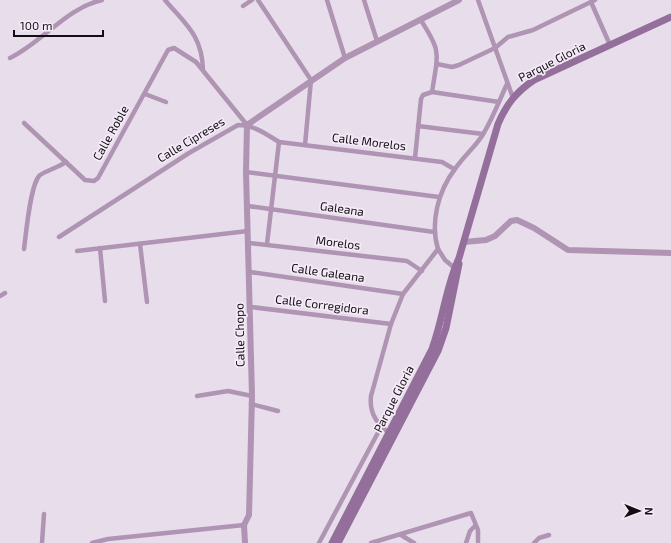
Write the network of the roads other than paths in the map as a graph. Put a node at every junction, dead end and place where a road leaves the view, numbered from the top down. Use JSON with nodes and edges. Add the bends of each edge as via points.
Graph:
{"nodes":[{"id":1,"x":102,"y":0,"type":"edge"},
{"id":2,"x":165,"y":0,"type":"edge"},
{"id":3,"x":252,"y":0,"type":"edge"},
{"id":4,"x":258,"y":0,"type":"edge"},
{"id":5,"x":327,"y":0,"type":"edge"},
{"id":6,"x":364,"y":0,"type":"edge"},
{"id":7,"x":459,"y":0,"type":"edge"},
{"id":8,"x":478,"y":0,"type":"edge"},
{"id":9,"x":593,"y":1,"type":"edge"},
{"id":10,"x":243,"y":6,"type":"dead end"},
{"id":11,"x":671,"y":18,"type":"edge"},
{"id":12,"x":420,"y":19,"type":"junction"},
{"id":13,"x":377,"y":41,"type":"junction"},
{"id":14,"x":610,"y":45,"type":"junction"},
{"id":15,"x":495,"y":48,"type":"junction"},
{"id":16,"x":10,"y":58,"type":"dead end"},
{"id":17,"x":345,"y":58,"type":"junction"},
{"id":18,"x":436,"y":64,"type":"junction"},
{"id":19,"x":203,"y":70,"type":"junction"},
{"id":20,"x":311,"y":80,"type":"junction"},
{"id":21,"x":508,"y":84,"type":"junction"},
{"id":22,"x":432,"y":92,"type":"junction"},
{"id":23,"x":145,"y":94,"type":"junction"},
{"id":24,"x":513,"y":98,"type":"junction"},
{"id":25,"x":166,"y":102,"type":"dead end"},
{"id":26,"x":499,"y":102,"type":"junction"},
{"id":27,"x":24,"y":123,"type":"dead end"},
{"id":28,"x":247,"y":125,"type":"junction"},
{"id":29,"x":418,"y":126,"type":"junction"},
{"id":30,"x":483,"y":134,"type":"junction"},
{"id":31,"x":279,"y":142,"type":"junction"},
{"id":32,"x":305,"y":144,"type":"junction"},
{"id":33,"x":415,"y":158,"type":"junction"},
{"id":34,"x":66,"y":162,"type":"junction"},
{"id":35,"x":454,"y":169,"type":"junction"},
{"id":36,"x":246,"y":172,"type":"junction"},
{"id":37,"x":275,"y":176,"type":"junction"},
{"id":38,"x":439,"y":198,"type":"junction"},
{"id":39,"x":248,"y":206,"type":"junction"},
{"id":40,"x":271,"y":209,"type":"junction"},
{"id":41,"x":248,"y":231,"type":"junction"},
{"id":42,"x":434,"y":232,"type":"junction"},
{"id":43,"x":59,"y":237,"type":"dead end"},
{"id":44,"x":464,"y":242,"type":"junction"},
{"id":45,"x":249,"y":243,"type":"junction"},
{"id":46,"x":140,"y":244,"type":"junction"},
{"id":47,"x":267,"y":244,"type":"junction"},
{"id":48,"x":100,"y":248,"type":"junction"},
{"id":49,"x":24,"y":249,"type":"dead end"},
{"id":50,"x":438,"y":250,"type":"junction"},
{"id":51,"x":77,"y":251,"type":"dead end"},
{"id":52,"x":671,"y":253,"type":"edge"},
{"id":53,"x":456,"y":270,"type":"junction"},
{"id":54,"x":422,"y":271,"type":"junction"},
{"id":55,"x":250,"y":272,"type":"junction"},
{"id":56,"x":5,"y":292,"type":"dead end"},
{"id":57,"x":403,"y":294,"type":"junction"},
{"id":58,"x":0,"y":296,"type":"edge"},
{"id":59,"x":105,"y":301,"type":"dead end"},
{"id":60,"x":147,"y":302,"type":"dead end"},
{"id":61,"x":251,"y":307,"type":"junction"},
{"id":62,"x":391,"y":324,"type":"junction"},
{"id":63,"x":197,"y":396,"type":"dead end"},
{"id":64,"x":252,"y":396,"type":"junction"},
{"id":65,"x":251,"y":404,"type":"junction"},
{"id":66,"x":278,"y":411,"type":"dead end"},
{"id":67,"x":381,"y":427,"type":"junction"},
{"id":68,"x":391,"y":435,"type":"junction"},
{"id":69,"x":44,"y":514,"type":"dead end"},
{"id":70,"x":244,"y":525,"type":"junction"},
{"id":71,"x":475,"y":526,"type":"junction"},
{"id":72,"x":401,"y":534,"type":"junction"},
{"id":73,"x":549,"y":535,"type":"dead end"},
{"id":74,"x":42,"y":543,"type":"edge"},
{"id":75,"x":92,"y":543,"type":"edge"},
{"id":76,"x":245,"y":543,"type":"edge"},
{"id":77,"x":319,"y":543,"type":"edge"},
{"id":78,"x":332,"y":543,"type":"edge"},
{"id":79,"x":338,"y":543,"type":"edge"},
{"id":80,"x":371,"y":543,"type":"edge"},
{"id":81,"x":414,"y":543,"type":"edge"},
{"id":82,"x":466,"y":543,"type":"edge"},
{"id":83,"x":478,"y":543,"type":"edge"},
{"id":84,"x":534,"y":543,"type":"edge"}],
"edges":[{"from":1,"to":16,"type":"street","via":[[79,9],[28,48]]},
{"from":2,"to":19,"type":"street","via":[[197,37],[201,46]]},
{"from":3,"to":10,"type":"street"},
{"from":4,"to":20,"type":"street"},
{"from":5,"to":17,"type":"street"},
{"from":6,"to":13,"type":"street"},
{"from":7,"to":12,"type":"street","name":"Calle Cipreses"},
{"from":8,"to":15,"type":"street"},
{"from":9,"to":14,"type":"street"},
{"from":9,"to":15,"type":"street","via":[[533,30],[515,34]]},
{"from":11,"to":14,"type":"main road","name":"Parque Gloria"},
{"from":12,"to":13,"type":"street","name":"Calle Cipreses"},
{"from":12,"to":18,"type":"street","via":[[434,41],[438,55]]},
{"from":13,"to":17,"type":"street","name":"Calle Cipreses"},
{"from":14,"to":24,"type":"main road","name":"Parque Gloria","via":[[534,80]]},
{"from":15,"to":18,"type":"street","via":[[456,66]]},
{"from":15,"to":21,"type":"street"},
{"from":17,"to":20,"type":"street","name":"Calle Cipreses"},
{"from":18,"to":22,"type":"street"},
{"from":19,"to":23,"type":"street","name":"Calle Roble","via":[[177,48],[171,48]]},
{"from":19,"to":28,"type":"street"},
{"from":20,"to":28,"type":"street","name":"Calle Cipreses"},
{"from":20,"to":32,"type":"street"},
{"from":21,"to":24,"type":"street"},
{"from":21,"to":26,"type":"street"},
{"from":22,"to":26,"type":"street"},
{"from":22,"to":29,"type":"street","via":[[423,95],[421,99]]},
{"from":23,"to":25,"type":"street"},
{"from":23,"to":34,"type":"street","name":"Calle Roble","via":[[98,178],[94,181],[85,180]]},
{"from":24,"to":44,"type":"main road","name":"Parque Gloria","via":[[504,109],[498,124]]},
{"from":26,"to":30,"type":"street"},
{"from":27,"to":34,"type":"street","name":"Calle Roble"},
{"from":28,"to":31,"type":"street","name":"Calle Morelos"},
{"from":28,"to":36,"type":"street","name":"Calle Chopo"},
{"from":28,"to":43,"type":"street","name":"Calle Cipreses","via":[[231,128],[189,153]]},
{"from":29,"to":30,"type":"street"},
{"from":29,"to":33,"type":"street"},
{"from":30,"to":35,"type":"street"},
{"from":31,"to":32,"type":"street","name":"Calle Morelos"},
{"from":31,"to":37,"type":"street"},
{"from":32,"to":33,"type":"street","name":"Calle Morelos"},
{"from":33,"to":35,"type":"street","name":"Calle Morelos","via":[[442,162]]},
{"from":34,"to":49,"type":"street","via":[[54,170],[43,173],[36,182]]},
{"from":35,"to":38,"type":"street"},
{"from":36,"to":37,"type":"street"},
{"from":36,"to":39,"type":"street","name":"Calle Chopo"},
{"from":37,"to":38,"type":"street"},
{"from":37,"to":40,"type":"street"},
{"from":38,"to":42,"type":"street"},
{"from":39,"to":40,"type":"street","name":"Galeana"},
{"from":39,"to":41,"type":"street","name":"Calle Chopo"},
{"from":40,"to":42,"type":"street","name":"Galeana"},
{"from":40,"to":47,"type":"street"},
{"from":41,"to":45,"type":"street","name":"Calle Chopo"},
{"from":41,"to":46,"type":"street"},
{"from":42,"to":50,"type":"street"},
{"from":44,"to":52,"type":"street","via":[[486,240],[495,236],[511,221],[517,220],[568,250]]},
{"from":44,"to":53,"type":"main road","name":"Parque Gloria"},
{"from":45,"to":47,"type":"street","name":"Morelos"},
{"from":45,"to":55,"type":"street","name":"Calle Chopo"},
{"from":46,"to":48,"type":"street"},
{"from":46,"to":60,"type":"street"},
{"from":47,"to":54,"type":"street","name":"Morelos","via":[[407,261]]},
{"from":48,"to":51,"type":"street"},
{"from":48,"to":59,"type":"street"},
{"from":50,"to":53,"type":"street"},
{"from":50,"to":54,"type":"street"},
{"from":53,"to":68,"type":"main road","name":"Parque Gloria","via":[[432,349]]},
{"from":54,"to":57,"type":"street"},
{"from":55,"to":57,"type":"street","name":"Calle Galeana"},
{"from":55,"to":61,"type":"street","name":"Calle Chopo"},
{"from":56,"to":58,"type":"street"},
{"from":57,"to":62,"type":"street"},
{"from":61,"to":62,"type":"street","name":"Calle Corregidora"},
{"from":61,"to":64,"type":"street","name":"Calle Chopo"},
{"from":62,"to":67,"type":"street","via":[[370,406]]},
{"from":63,"to":64,"type":"street","via":[[228,391]]},
{"from":64,"to":65,"type":"street","name":"Calle Chopo"},
{"from":65,"to":66,"type":"street"},
{"from":65,"to":70,"type":"street","name":"Calle Chopo","via":[[249,515]]},
{"from":67,"to":68,"type":"street"},
{"from":67,"to":77,"type":"street"},
{"from":68,"to":78,"type":"main road","name":"Parque Gloria"},
{"from":68,"to":79,"type":"main road","name":"Parque Gloria"},
{"from":69,"to":74,"type":"street"},
{"from":70,"to":75,"type":"street","via":[[108,539]]},
{"from":70,"to":76,"type":"street","name":"Calle Chopo"},
{"from":71,"to":72,"type":"street","via":[[471,513]]},
{"from":71,"to":82,"type":"street","via":[[470,531]]},
{"from":71,"to":83,"type":"street","via":[[479,534]]},
{"from":72,"to":80,"type":"street"},
{"from":72,"to":81,"type":"street"},
{"from":73,"to":84,"type":"street","via":[[539,538]]}]}
